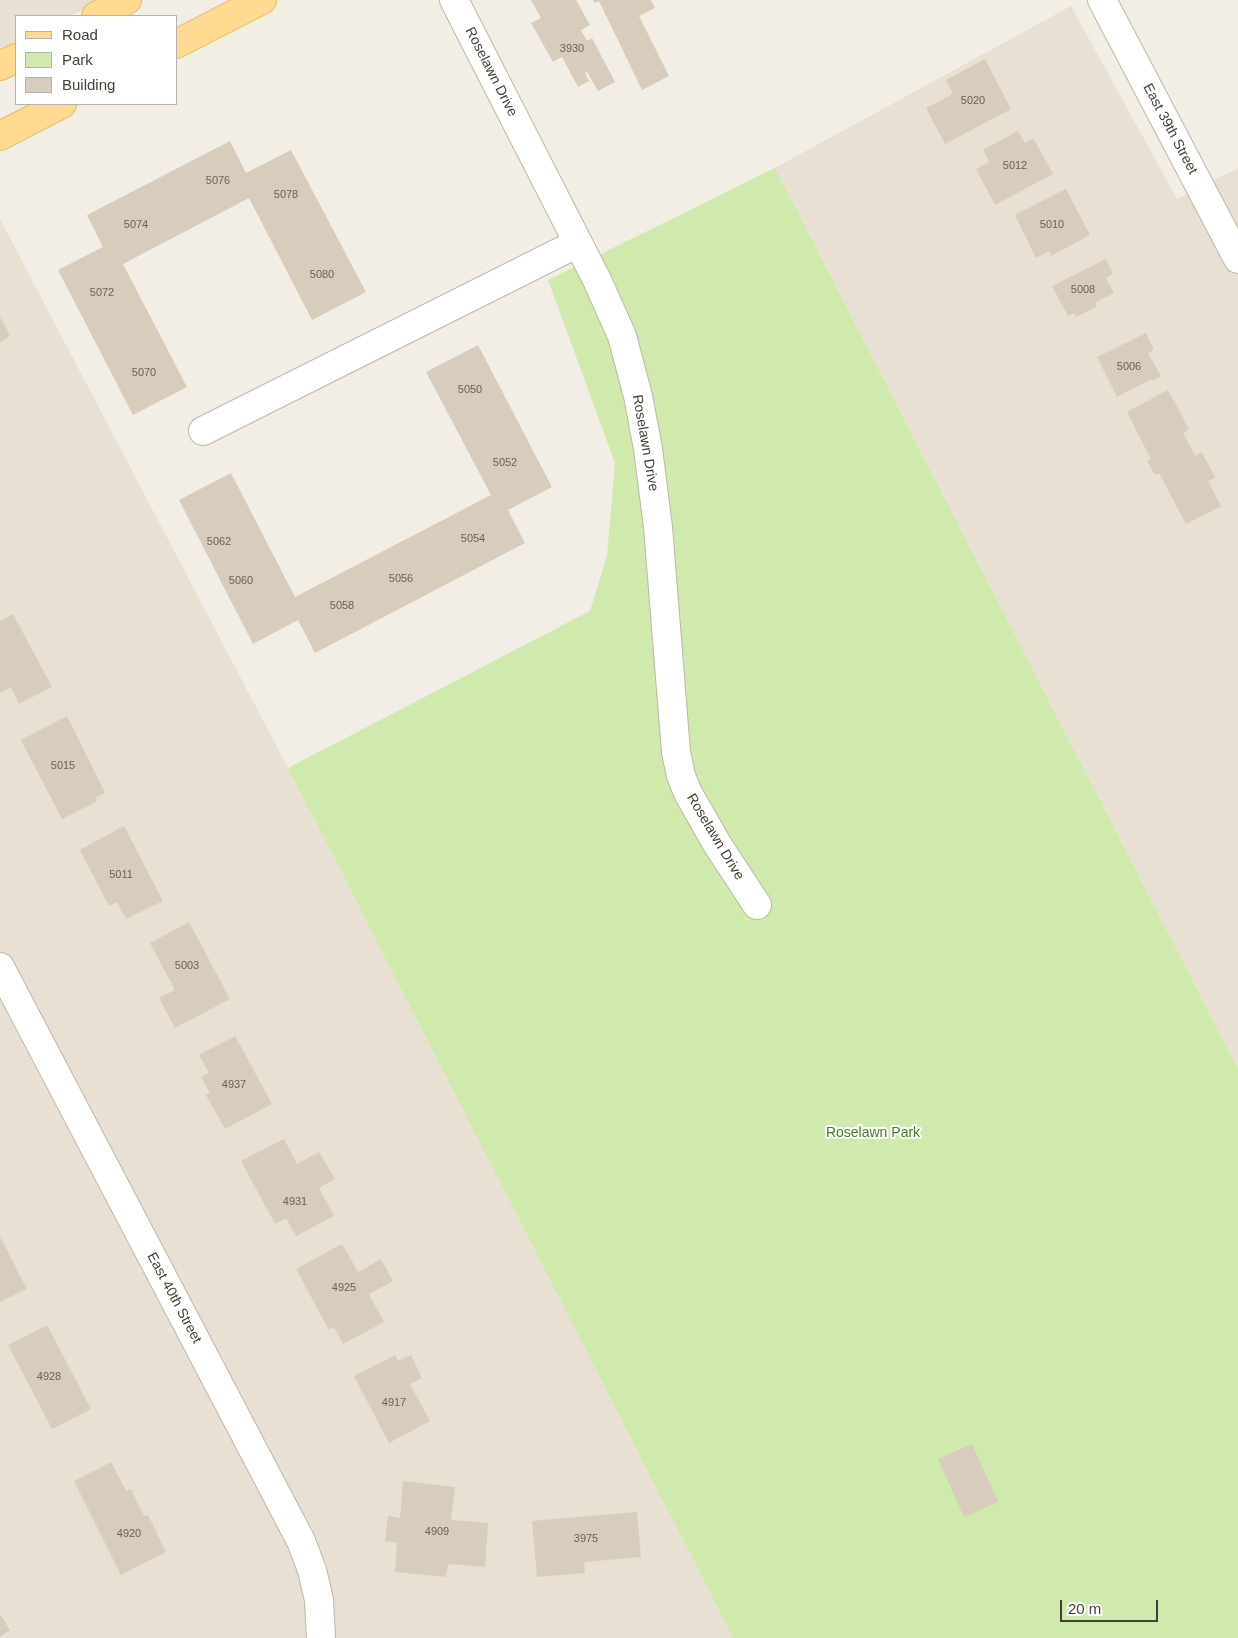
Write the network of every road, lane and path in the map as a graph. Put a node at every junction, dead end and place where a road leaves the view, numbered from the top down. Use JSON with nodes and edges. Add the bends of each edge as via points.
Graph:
{"nodes":[{"id":1,"x":125,"y":0,"type":"edge"},
{"id":2,"x":262,"y":0,"type":"edge"},
{"id":3,"x":454,"y":0,"type":"edge"},
{"id":4,"x":1110,"y":3,"type":"edge"},
{"id":5,"x":98,"y":15,"type":"edge"},
{"id":6,"x":178,"y":43,"type":"edge"},
{"id":7,"x":15,"y":58,"type":"edge"},
{"id":8,"x":0,"y":66,"type":"edge"},
{"id":9,"x":60,"y":105,"type":"edge"},
{"id":10,"x":0,"y":136,"type":"edge"},
{"id":11,"x":578,"y":243,"type":"junction"},
{"id":12,"x":1238,"y":259,"type":"edge"},
{"id":13,"x":203,"y":431,"type":"dead end"},
{"id":14,"x":757,"y":906,"type":"dead end"},
{"id":15,"x":0,"y":967,"type":"edge"},
{"id":16,"x":321,"y":1638,"type":"edge"}],
"edges":[{"from":1,"to":5,"type":"main road"},
{"from":2,"to":6,"type":"main road"},
{"from":3,"to":11,"type":"street","name":"Roselawn Drive"},
{"from":4,"to":12,"type":"street","name":"East 39th Street"},
{"from":7,"to":8,"type":"main road"},
{"from":9,"to":10,"type":"main road"},
{"from":11,"to":13,"type":"street"},
{"from":11,"to":14,"type":"street","name":"Roselawn Drive","via":[[622,336],[638,396],[659,535],[676,752],[681,776],[717,844]]},
{"from":15,"to":16,"type":"street","name":"East 40th Street","via":[[301,1541],[319,1600]]}]}
